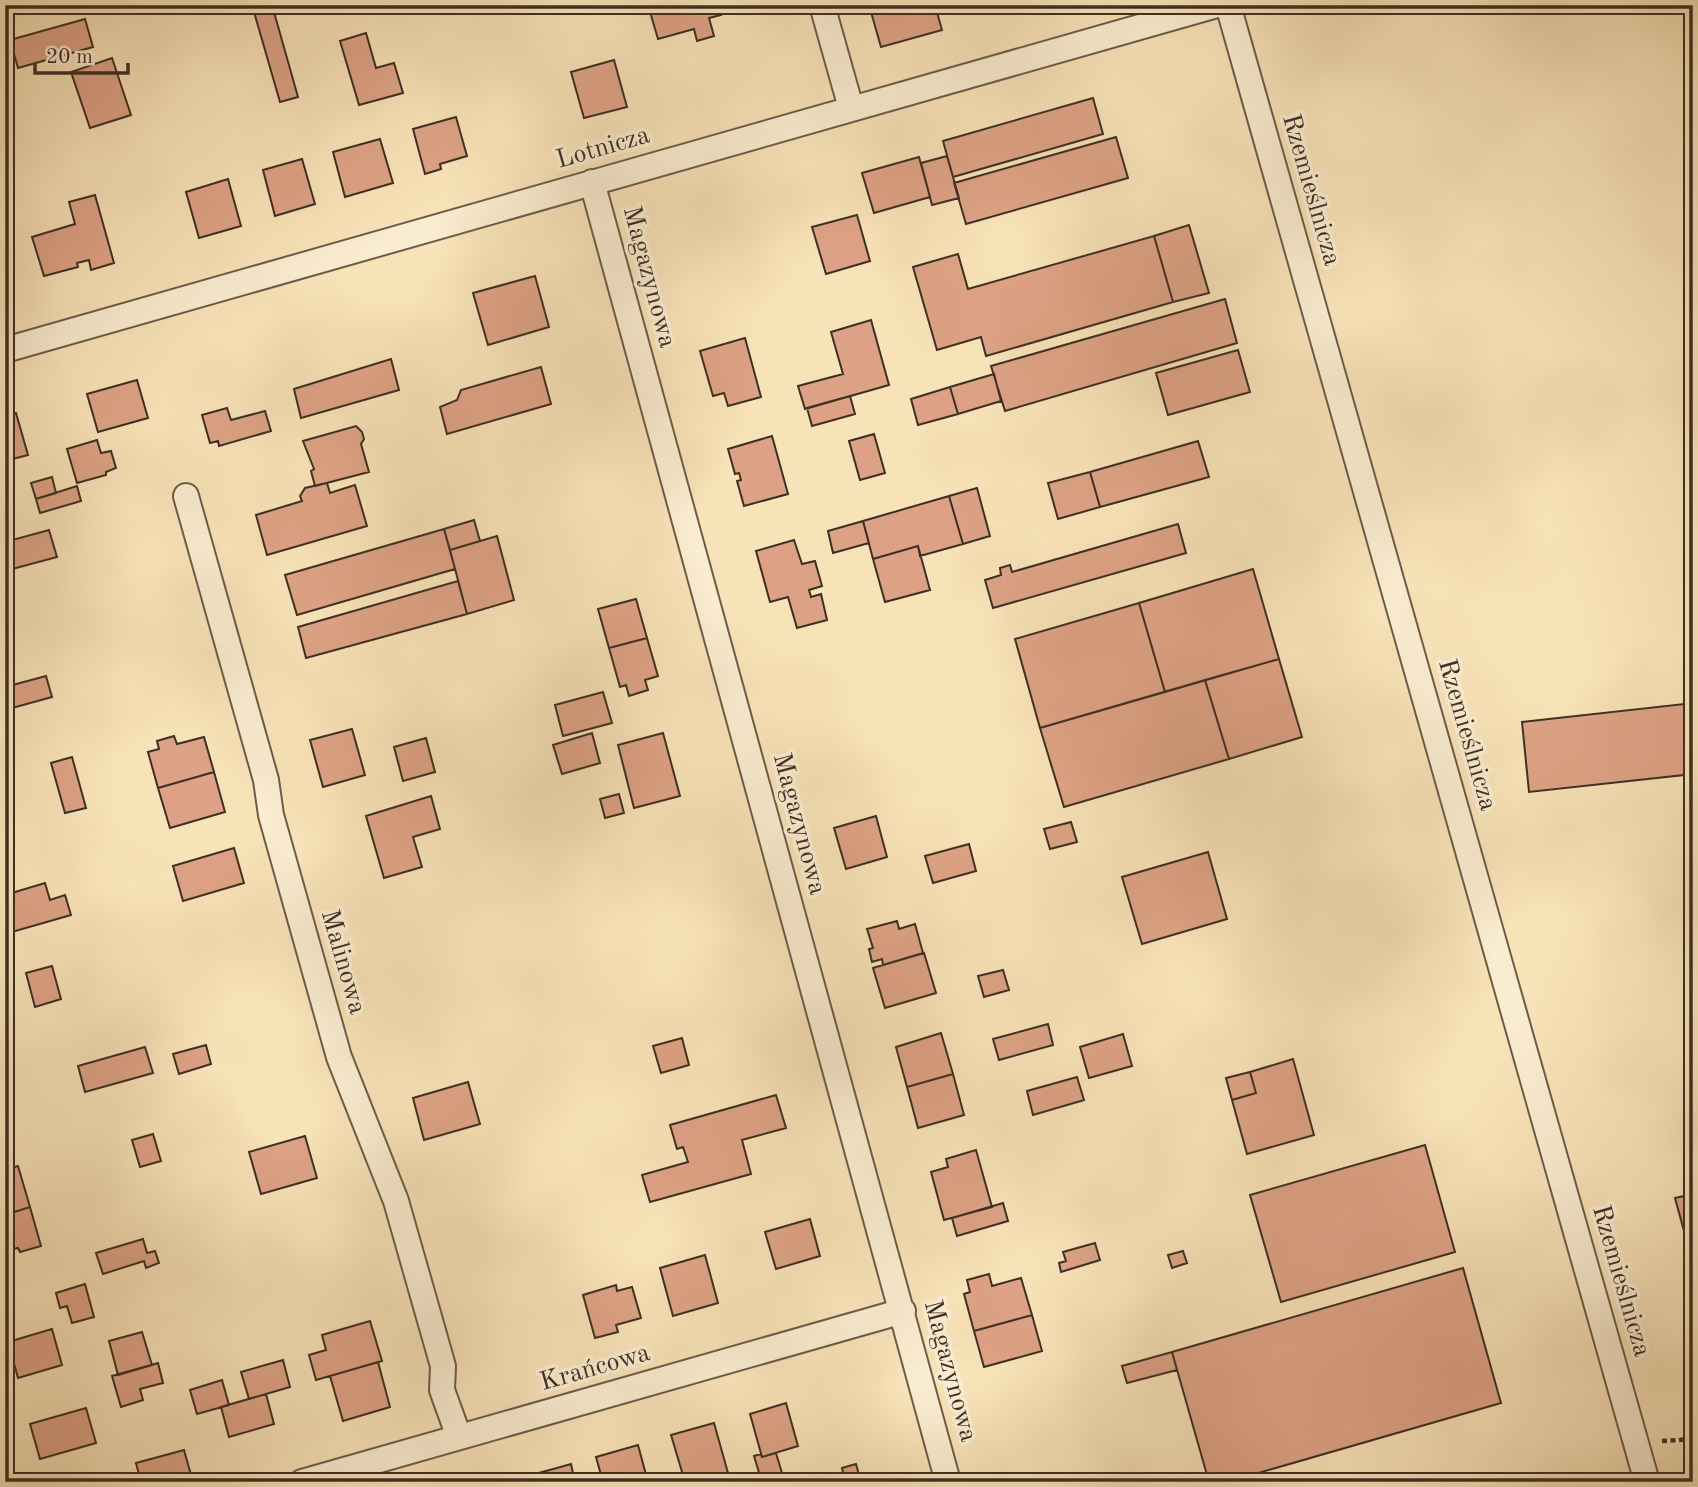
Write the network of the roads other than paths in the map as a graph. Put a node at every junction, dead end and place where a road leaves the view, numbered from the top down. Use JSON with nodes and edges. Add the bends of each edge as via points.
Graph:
{"nodes":[{"id":1,"x":822,"y":5,"type":"edge"},
{"id":2,"x":1217,"y":5,"type":"edge"},
{"id":3,"x":1228,"y":5,"type":"edge"},
{"id":4,"x":851,"y":108,"type":"junction"},
{"id":5,"x":592,"y":182,"type":"junction"},
{"id":6,"x":5,"y":350,"type":"edge"},
{"id":7,"x":186,"y":496,"type":"dead end"},
{"id":8,"x":903,"y":1311,"type":"junction"},
{"id":9,"x":459,"y":1437,"type":"junction"},
{"id":10,"x":302,"y":1482,"type":"edge"},
{"id":11,"x":948,"y":1482,"type":"edge"},
{"id":12,"x":1647,"y":1482,"type":"edge"}],
"edges":[{"from":1,"to":4,"type":"street"},
{"from":2,"to":4,"type":"street","name":"Lotnicza"},
{"from":3,"to":12,"type":"street","name":"Rzemieślnicza"},
{"from":4,"to":5,"type":"street","name":"Lotnicza"},
{"from":5,"to":6,"type":"street","name":"Lotnicza"},
{"from":5,"to":8,"type":"street","name":"Magazynowa"},
{"from":7,"to":9,"type":"street","name":"Malinowa","via":[[339,1057],[396,1201],[443,1366],[442,1390]]},
{"from":8,"to":9,"type":"street","name":"Krańcowa"},
{"from":8,"to":11,"type":"street","name":"Magazynowa"},
{"from":9,"to":10,"type":"street","name":"Krańcowa"}]}
